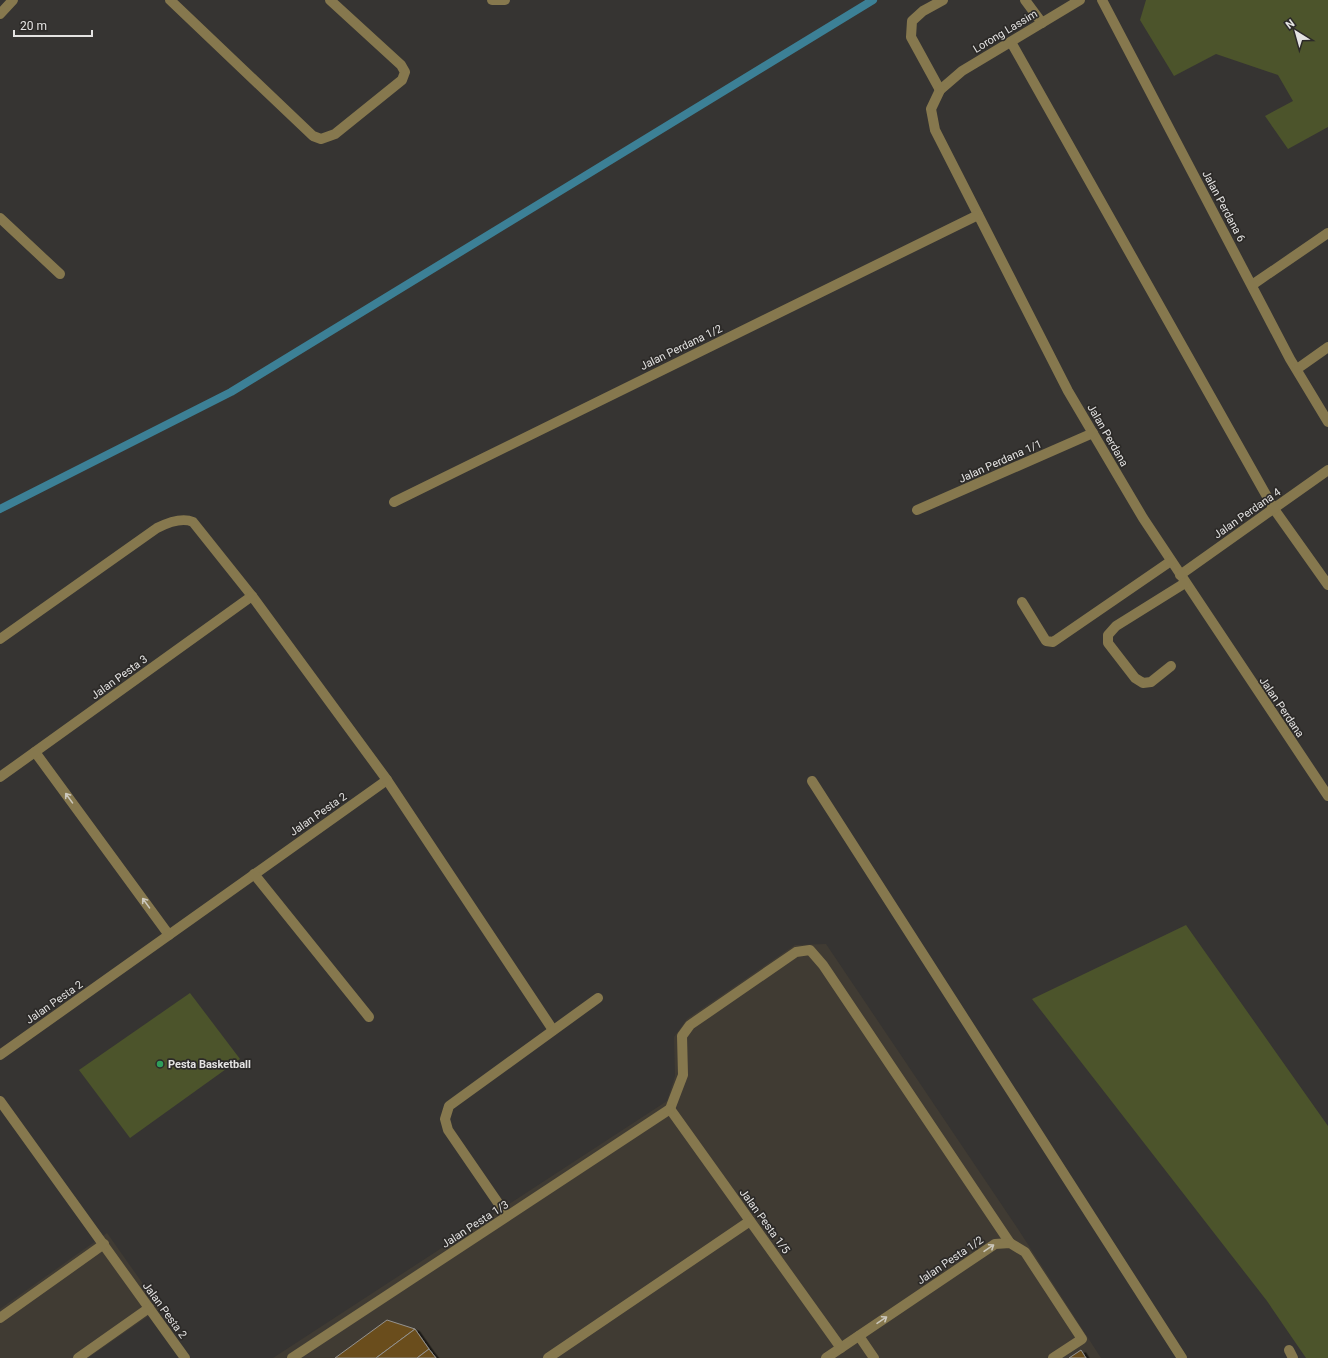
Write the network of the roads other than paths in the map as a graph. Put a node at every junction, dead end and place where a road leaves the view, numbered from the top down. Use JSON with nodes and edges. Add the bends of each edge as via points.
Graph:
{"nodes":[{"id":1,"x":13,"y":0,"type":"edge"},
{"id":2,"x":170,"y":0,"type":"edge"},
{"id":3,"x":330,"y":0,"type":"edge"},
{"id":4,"x":492,"y":0,"type":"edge"},
{"id":5,"x":505,"y":0,"type":"edge"},
{"id":6,"x":943,"y":0,"type":"edge"},
{"id":7,"x":1025,"y":0,"type":"edge"},
{"id":8,"x":1080,"y":0,"type":"edge"},
{"id":9,"x":1102,"y":0,"type":"edge"},
{"id":10,"x":0,"y":14,"type":"edge"},
{"id":11,"x":1042,"y":23,"type":"junction"},
{"id":12,"x":1011,"y":42,"type":"junction"},
{"id":13,"x":962,"y":71,"type":"joint"},
{"id":14,"x":940,"y":90,"type":"junction"},
{"id":15,"x":978,"y":215,"type":"junction"},
{"id":16,"x":0,"y":218,"type":"edge"},
{"id":17,"x":1328,"y":233,"type":"edge"},
{"id":18,"x":60,"y":274,"type":"dead end"},
{"id":19,"x":1252,"y":285,"type":"junction"},
{"id":20,"x":1328,"y":347,"type":"edge"},
{"id":21,"x":1297,"y":369,"type":"junction"},
{"id":22,"x":1328,"y":422,"type":"edge"},
{"id":23,"x":1093,"y":433,"type":"junction"},
{"id":24,"x":1328,"y":470,"type":"edge"},
{"id":25,"x":394,"y":502,"type":"dead end"},
{"id":26,"x":1274,"y":508,"type":"junction"},
{"id":27,"x":917,"y":510,"type":"dead end"},
{"id":28,"x":1171,"y":561,"type":"junction"},
{"id":29,"x":1183,"y":579,"type":"junction"},
{"id":30,"x":1328,"y":585,"type":"edge"},
{"id":31,"x":252,"y":596,"type":"junction"},
{"id":32,"x":1022,"y":602,"type":"dead end"},
{"id":33,"x":0,"y":639,"type":"edge"},
{"id":34,"x":1171,"y":666,"type":"dead end"},
{"id":35,"x":35,"y":752,"type":"junction"},
{"id":36,"x":0,"y":777,"type":"edge"},
{"id":37,"x":387,"y":780,"type":"junction"},
{"id":38,"x":812,"y":781,"type":"dead end"},
{"id":39,"x":1328,"y":796,"type":"edge"},
{"id":40,"x":254,"y":874,"type":"junction"},
{"id":41,"x":169,"y":934,"type":"junction"},
{"id":42,"x":598,"y":998,"type":"dead end"},
{"id":43,"x":369,"y":1017,"type":"dead end"},
{"id":44,"x":553,"y":1030,"type":"junction"},
{"id":45,"x":0,"y":1055,"type":"edge"},
{"id":46,"x":0,"y":1101,"type":"edge"},
{"id":47,"x":670,"y":1109,"type":"junction"},
{"id":48,"x":507,"y":1216,"type":"junction"},
{"id":49,"x":750,"y":1220,"type":"junction"},
{"id":50,"x":1010,"y":1243,"type":"junction"},
{"id":51,"x":104,"y":1244,"type":"junction"},
{"id":52,"x":149,"y":1308,"type":"junction"},
{"id":53,"x":0,"y":1318,"type":"edge"},
{"id":54,"x":859,"y":1336,"type":"junction"},
{"id":55,"x":841,"y":1348,"type":"junction"},
{"id":56,"x":78,"y":1358,"type":"edge"},
{"id":57,"x":185,"y":1358,"type":"edge"},
{"id":58,"x":292,"y":1358,"type":"edge"},
{"id":59,"x":548,"y":1358,"type":"edge"},
{"id":60,"x":826,"y":1358,"type":"edge"},
{"id":61,"x":874,"y":1358,"type":"edge"},
{"id":62,"x":1052,"y":1358,"type":"edge"},
{"id":63,"x":1182,"y":1358,"type":"edge"}],
"edges":[{"from":1,"to":10,"type":"street"},
{"from":2,"to":3,"type":"street","via":[[313,136],[321,140],[335,134],[402,80],[404,72],[401,65]]},
{"from":4,"to":5,"type":"street"},
{"from":6,"to":14,"type":"street","via":[[923,11],[912,21],[911,37]]},
{"from":7,"to":11,"type":"street"},
{"from":8,"to":11,"type":"street","name":"Lorong Lassim"},
{"from":9,"to":19,"type":"street","name":"Jalan Perdana 6"},
{"from":11,"to":12,"type":"street","name":"Lorong Lassim"},
{"from":12,"to":13,"type":"street","name":"Lorong Lassim"},
{"from":12,"to":26,"type":"street"},
{"from":13,"to":14,"type":"street","name":"Jalan Perdana"},
{"from":14,"to":15,"type":"street","name":"Jalan Perdana","via":[[931,110],[935,130]]},
{"from":15,"to":23,"type":"street","name":"Jalan Perdana","via":[[1068,391]]},
{"from":15,"to":25,"type":"street","name":"Jalan Perdana 1/2"},
{"from":16,"to":18,"type":"street"},
{"from":17,"to":19,"type":"street"},
{"from":19,"to":21,"type":"street","name":"Jalan Perdana 6"},
{"from":20,"to":21,"type":"street"},
{"from":21,"to":22,"type":"street","name":"Jalan Perdana 6"},
{"from":23,"to":27,"type":"street","name":"Jalan Perdana 1/1"},
{"from":23,"to":28,"type":"street","name":"Jalan Perdana"},
{"from":24,"to":26,"type":"street","name":"Jalan Perdana 4"},
{"from":26,"to":29,"type":"street","name":"Jalan Perdana 4"},
{"from":26,"to":30,"type":"street"},
{"from":28,"to":29,"type":"street","name":"Jalan Perdana"},
{"from":28,"to":32,"type":"street","via":[[1053,642],[1046,640]]},
{"from":29,"to":34,"type":"street","name":"Jalan Perdana 4","via":[[1116,626],[1108,635],[1108,642],[1135,678],[1144,683],[1151,682]]},
{"from":29,"to":39,"type":"street","name":"Jalan Perdana"},
{"from":31,"to":33,"type":"street","via":[[193,522],[181,520],[157,528]]},
{"from":31,"to":35,"type":"street","name":"Jalan Pesta 3"},
{"from":31,"to":37,"type":"street"},
{"from":35,"to":36,"type":"street","name":"Jalan Pesta 3"},
{"from":41,"to":35,"type":"street","one_way":true},
{"from":37,"to":40,"type":"street","name":"Jalan Pesta 2"},
{"from":37,"to":44,"type":"street"},
{"from":38,"to":63,"type":"street"},
{"from":40,"to":41,"type":"street","name":"Jalan Pesta 2"},
{"from":40,"to":43,"type":"street"},
{"from":41,"to":45,"type":"street","name":"Jalan Pesta 2"},
{"from":42,"to":44,"type":"street"},
{"from":44,"to":48,"type":"street","via":[[449,1106],[445,1119],[448,1130]]},
{"from":46,"to":51,"type":"street","name":"Jalan Pesta 2"},
{"from":47,"to":48,"type":"street","name":"Jalan Pesta 1/3"},
{"from":47,"to":49,"type":"street","name":"Jalan Pesta 1/5"},
{"from":47,"to":50,"type":"street","via":[[683,1075],[682,1036],[690,1025],[796,952],[810,950],[824,965]]},
{"from":48,"to":58,"type":"street","name":"Jalan Pesta 1/3"},
{"from":49,"to":55,"type":"street","name":"Jalan Pesta 1/5"},
{"from":49,"to":59,"type":"street"},
{"from":54,"to":50,"type":"street","name":"Jalan Pesta 1/2","one_way":true,"via":[[995,1244]]},
{"from":50,"to":62,"type":"street","via":[[1025,1252],[1082,1339]]},
{"from":51,"to":52,"type":"street","name":"Jalan Pesta 2"},
{"from":51,"to":53,"type":"street"},
{"from":52,"to":56,"type":"street"},
{"from":52,"to":57,"type":"street","name":"Jalan Pesta 2"},
{"from":54,"to":55,"type":"street","name":"Jalan Pesta 1/2"},
{"from":54,"to":61,"type":"street"},
{"from":55,"to":60,"type":"street","name":"Jalan Pesta 1/2"}]}
